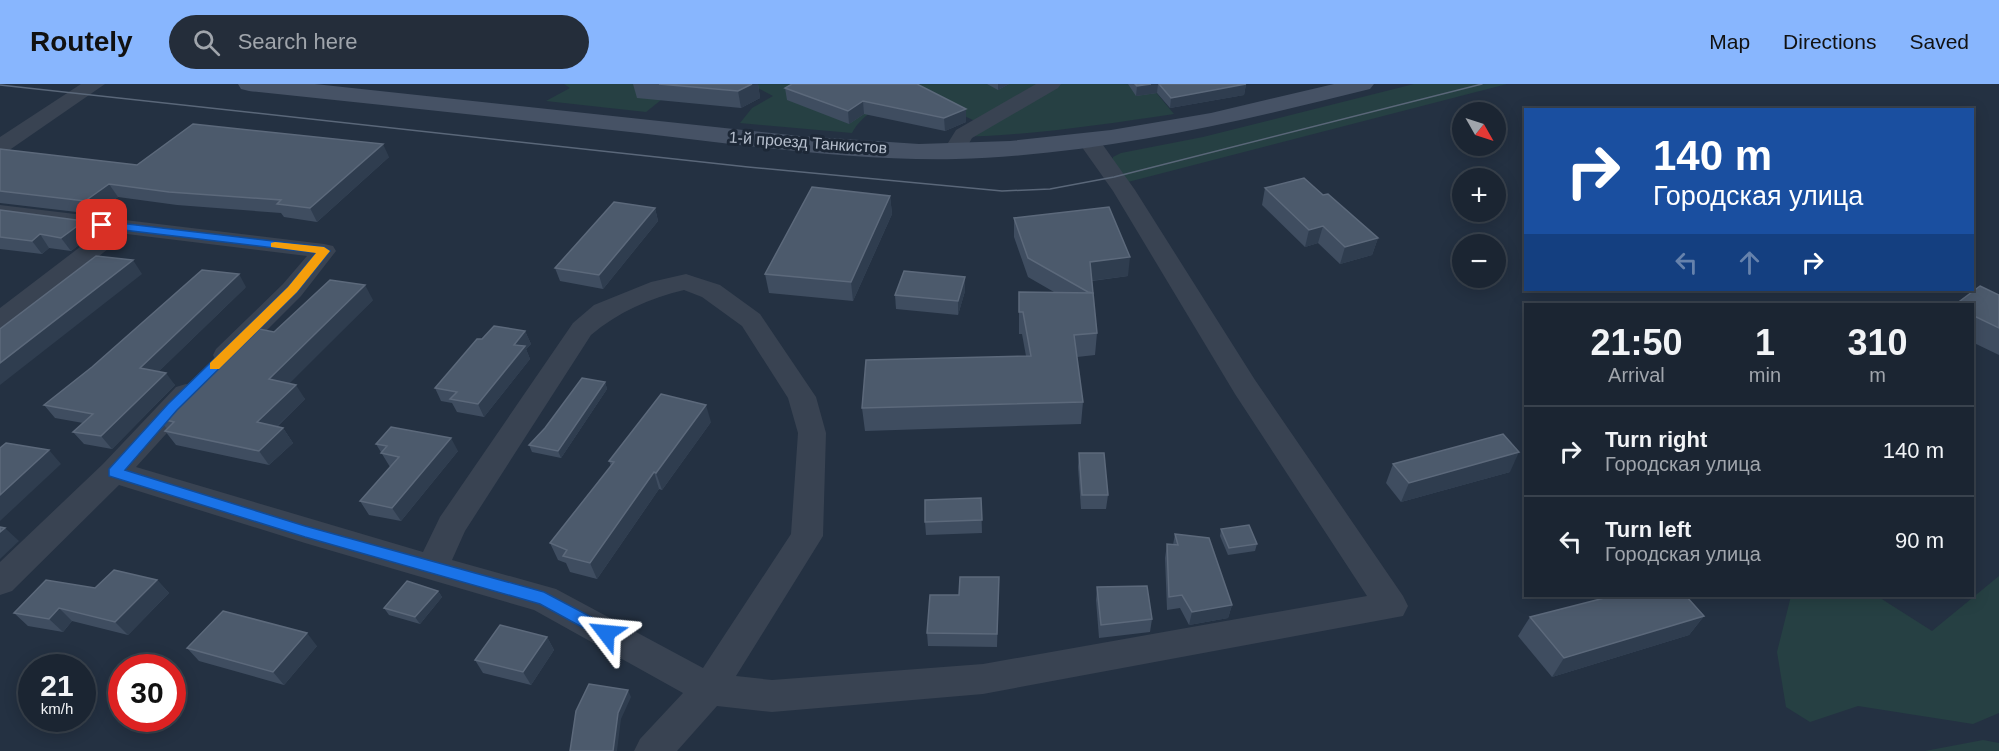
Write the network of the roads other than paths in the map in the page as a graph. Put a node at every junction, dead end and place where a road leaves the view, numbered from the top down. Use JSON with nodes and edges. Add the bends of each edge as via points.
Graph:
{"nodes":[{"id":1,"x":95,"y":84,"type":"edge"},
{"id":2,"x":249,"y":84,"type":"edge"},
{"id":3,"x":1051,"y":84,"type":"edge"},
{"id":4,"x":1362,"y":84,"type":"edge"},
{"id":5,"x":1090,"y":143,"type":"junction"},
{"id":6,"x":0,"y":146,"type":"edge"},
{"id":7,"x":954,"y":151,"type":"junction"},
{"id":8,"x":0,"y":212,"type":"edge"},
{"id":9,"x":122,"y":227,"type":"junction"},
{"id":10,"x":0,"y":321,"type":"edge"},
{"id":11,"x":114,"y":472,"type":"junction"},
{"id":12,"x":432,"y":566,"type":"junction"},
{"id":13,"x":0,"y":582,"type":"edge"},
{"id":14,"x":709,"y":689,"type":"junction"},
{"id":15,"x":653,"y":751,"type":"edge"}],
"edges":[{"from":1,"to":6,"type":"street"},
{"from":2,"to":7,"type":"main road","name":"1-й проезд Танкистов","via":[[741,137]]},
{"from":3,"to":7,"type":"street","via":[[963,134]]},
{"from":4,"to":5,"type":"main road","name":"1-й проезд Танкистов","via":[[1188,126]]},
{"from":5,"to":7,"type":"main road","name":"1-й проезд Танкистов"},
{"from":5,"to":14,"type":"street","via":[[1124,190],[1245,387],[1391,606],[983,679],[772,696]]},
{"from":8,"to":9,"type":"street"},
{"from":9,"to":10,"type":"street"},
{"from":9,"to":11,"type":"street","via":[[324,251],[292,290],[172,407]]},
{"from":11,"to":12,"type":"street"},
{"from":11,"to":13,"type":"street"},
{"from":12,"to":14,"type":"street","via":[[544,599]]},
{"from":12,"to":14,"type":"street","via":[[451,526],[582,329],[603,311],[660,288],[686,282],[711,291],[751,320],[802,398],[812,433],[807,536]]},
{"from":14,"to":15,"type":"street"}]}
